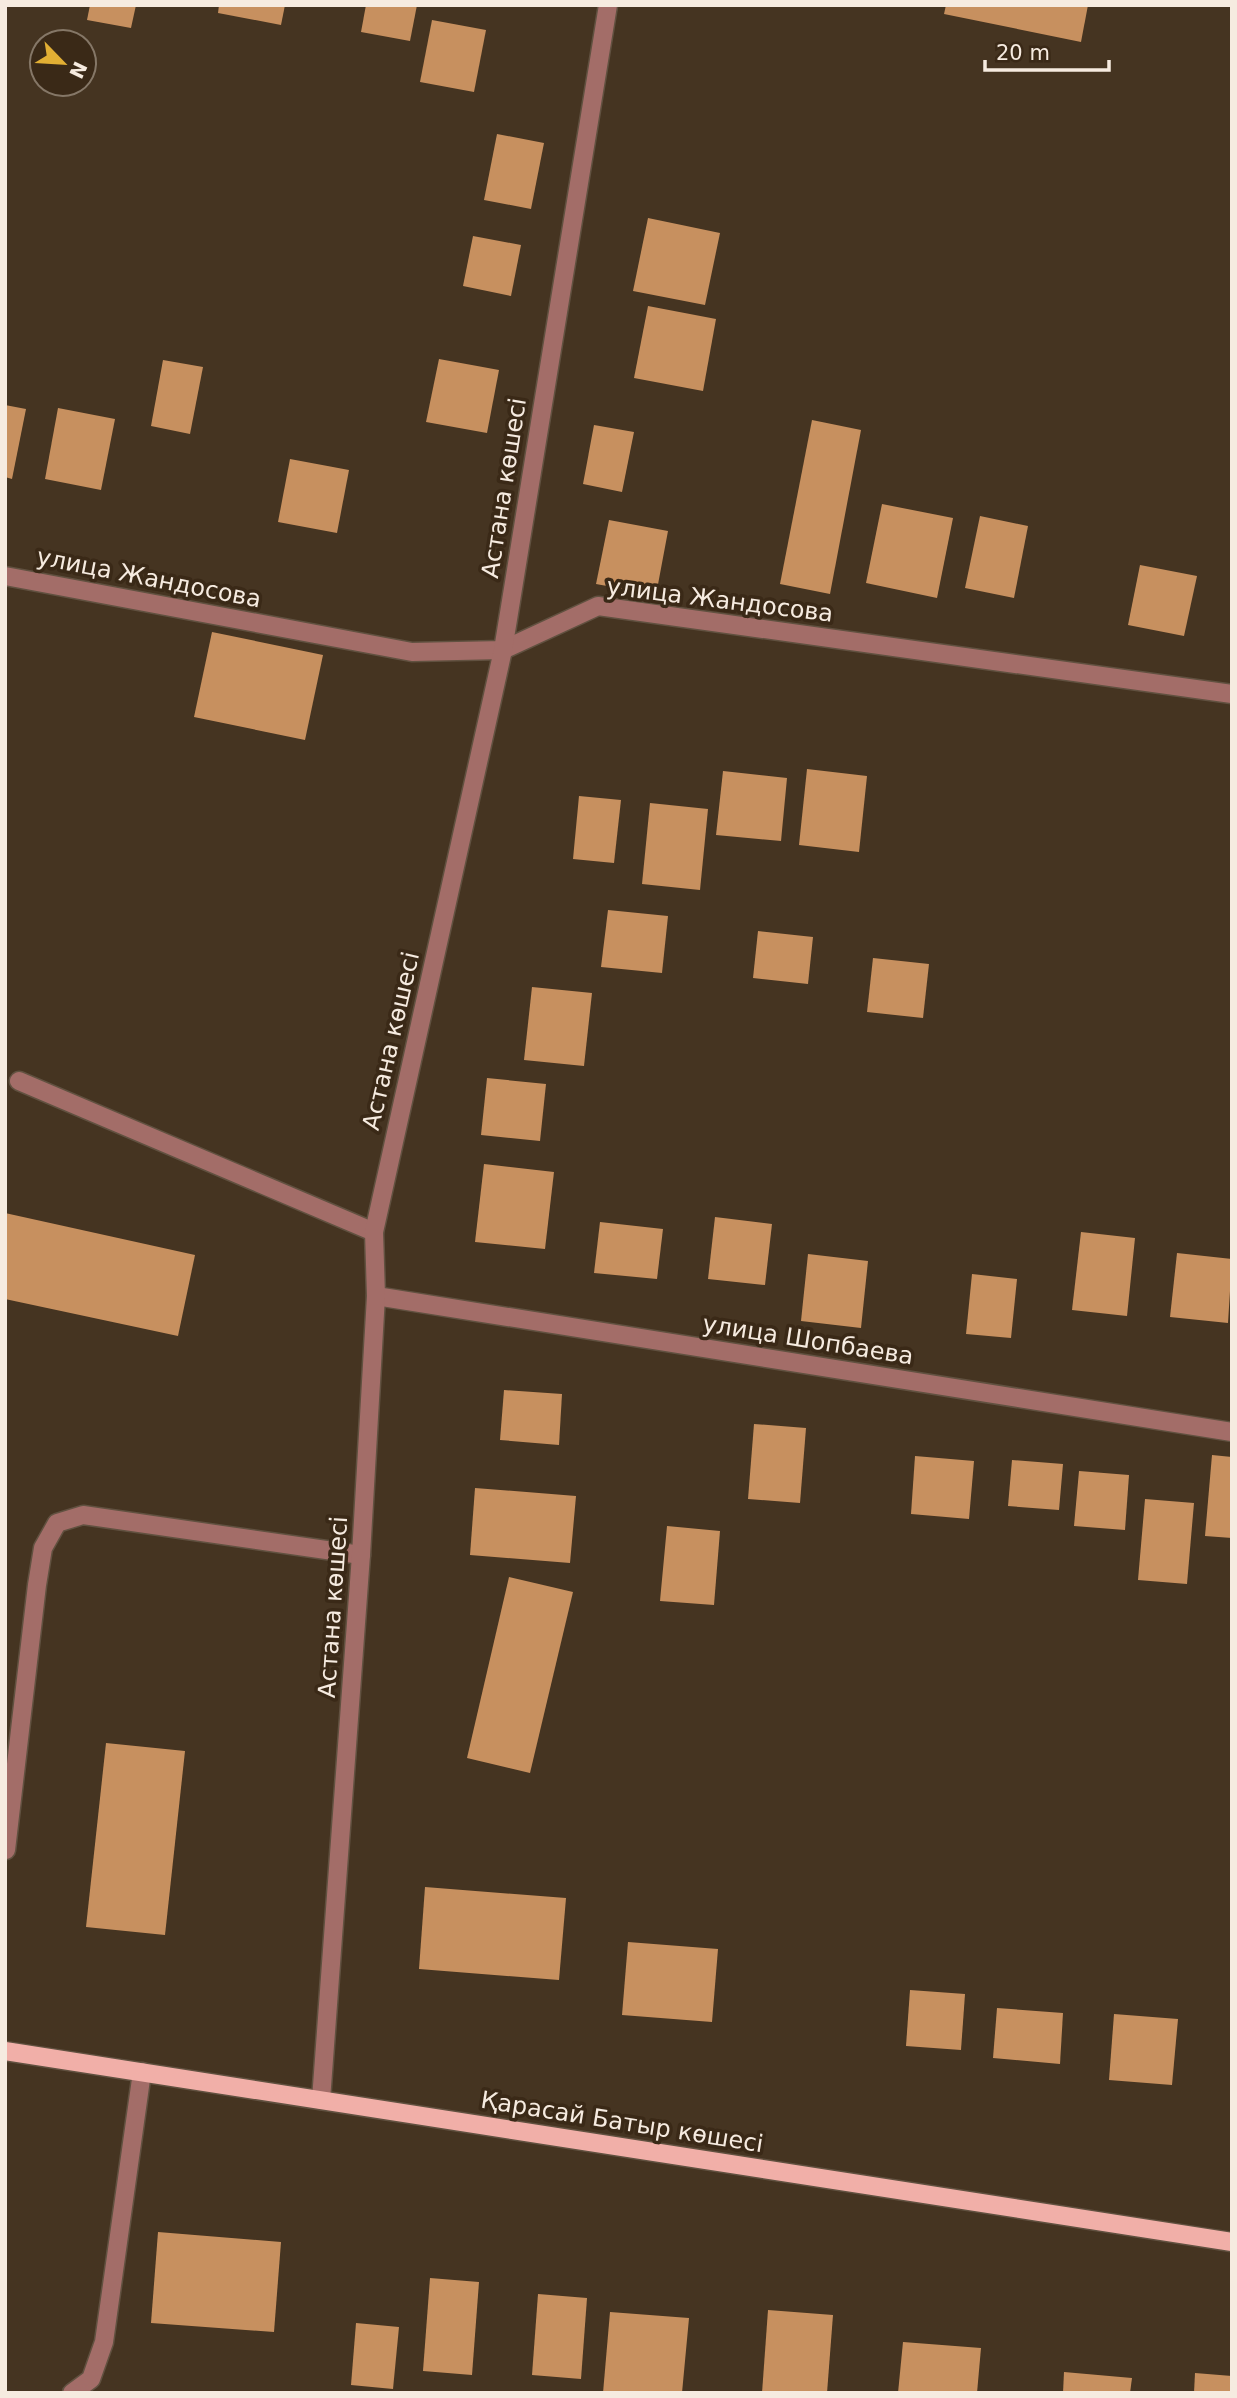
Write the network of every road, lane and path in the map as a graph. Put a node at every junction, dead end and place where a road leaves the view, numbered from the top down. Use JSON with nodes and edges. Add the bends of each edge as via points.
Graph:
{"nodes":[{"id":1,"x":608,"y":5,"type":"edge"},
{"id":2,"x":5,"y":576,"type":"edge"},
{"id":3,"x":503,"y":650,"type":"junction"},
{"id":4,"x":1232,"y":694,"type":"edge"},
{"id":5,"x":19,"y":1081,"type":"dead end"},
{"id":6,"x":373,"y":1232,"type":"junction"},
{"id":7,"x":376,"y":1296,"type":"junction"},
{"id":8,"x":1232,"y":1432,"type":"edge"},
{"id":9,"x":361,"y":1555,"type":"junction"},
{"id":10,"x":6,"y":1850,"type":"edge"},
{"id":11,"x":5,"y":2051,"type":"edge"},
{"id":12,"x":142,"y":2072,"type":"junction"},
{"id":13,"x":321,"y":2100,"type":"junction"},
{"id":14,"x":1232,"y":2242,"type":"edge"},
{"id":15,"x":72,"y":2393,"type":"edge"}],
"edges":[{"from":1,"to":3,"type":"street","name":"Астана көшесі"},
{"from":2,"to":3,"type":"street","name":"улица Жандосова","via":[[412,652]]},
{"from":3,"to":4,"type":"street","name":"улица Жандосова","via":[[598,606]]},
{"from":3,"to":6,"type":"street","name":"Астана көшесі"},
{"from":5,"to":6,"type":"street"},
{"from":6,"to":7,"type":"street","name":"Астана көшесі"},
{"from":7,"to":8,"type":"street","name":"улица Шопбаева"},
{"from":7,"to":9,"type":"street","name":"Астана көшесі"},
{"from":9,"to":10,"type":"street","via":[[83,1515],[57,1524],[43,1548],[37,1585]]},
{"from":9,"to":13,"type":"street","name":"Астана көшесі"},
{"from":11,"to":12,"type":"main road","name":"Қарасай Батыр көшесі"},
{"from":12,"to":13,"type":"main road","name":"Қарасай Батыр көшесі"},
{"from":12,"to":15,"type":"street","via":[[104,2342],[91,2379]]},
{"from":13,"to":14,"type":"main road","name":"Қарасай Батыр көшесі"}]}
